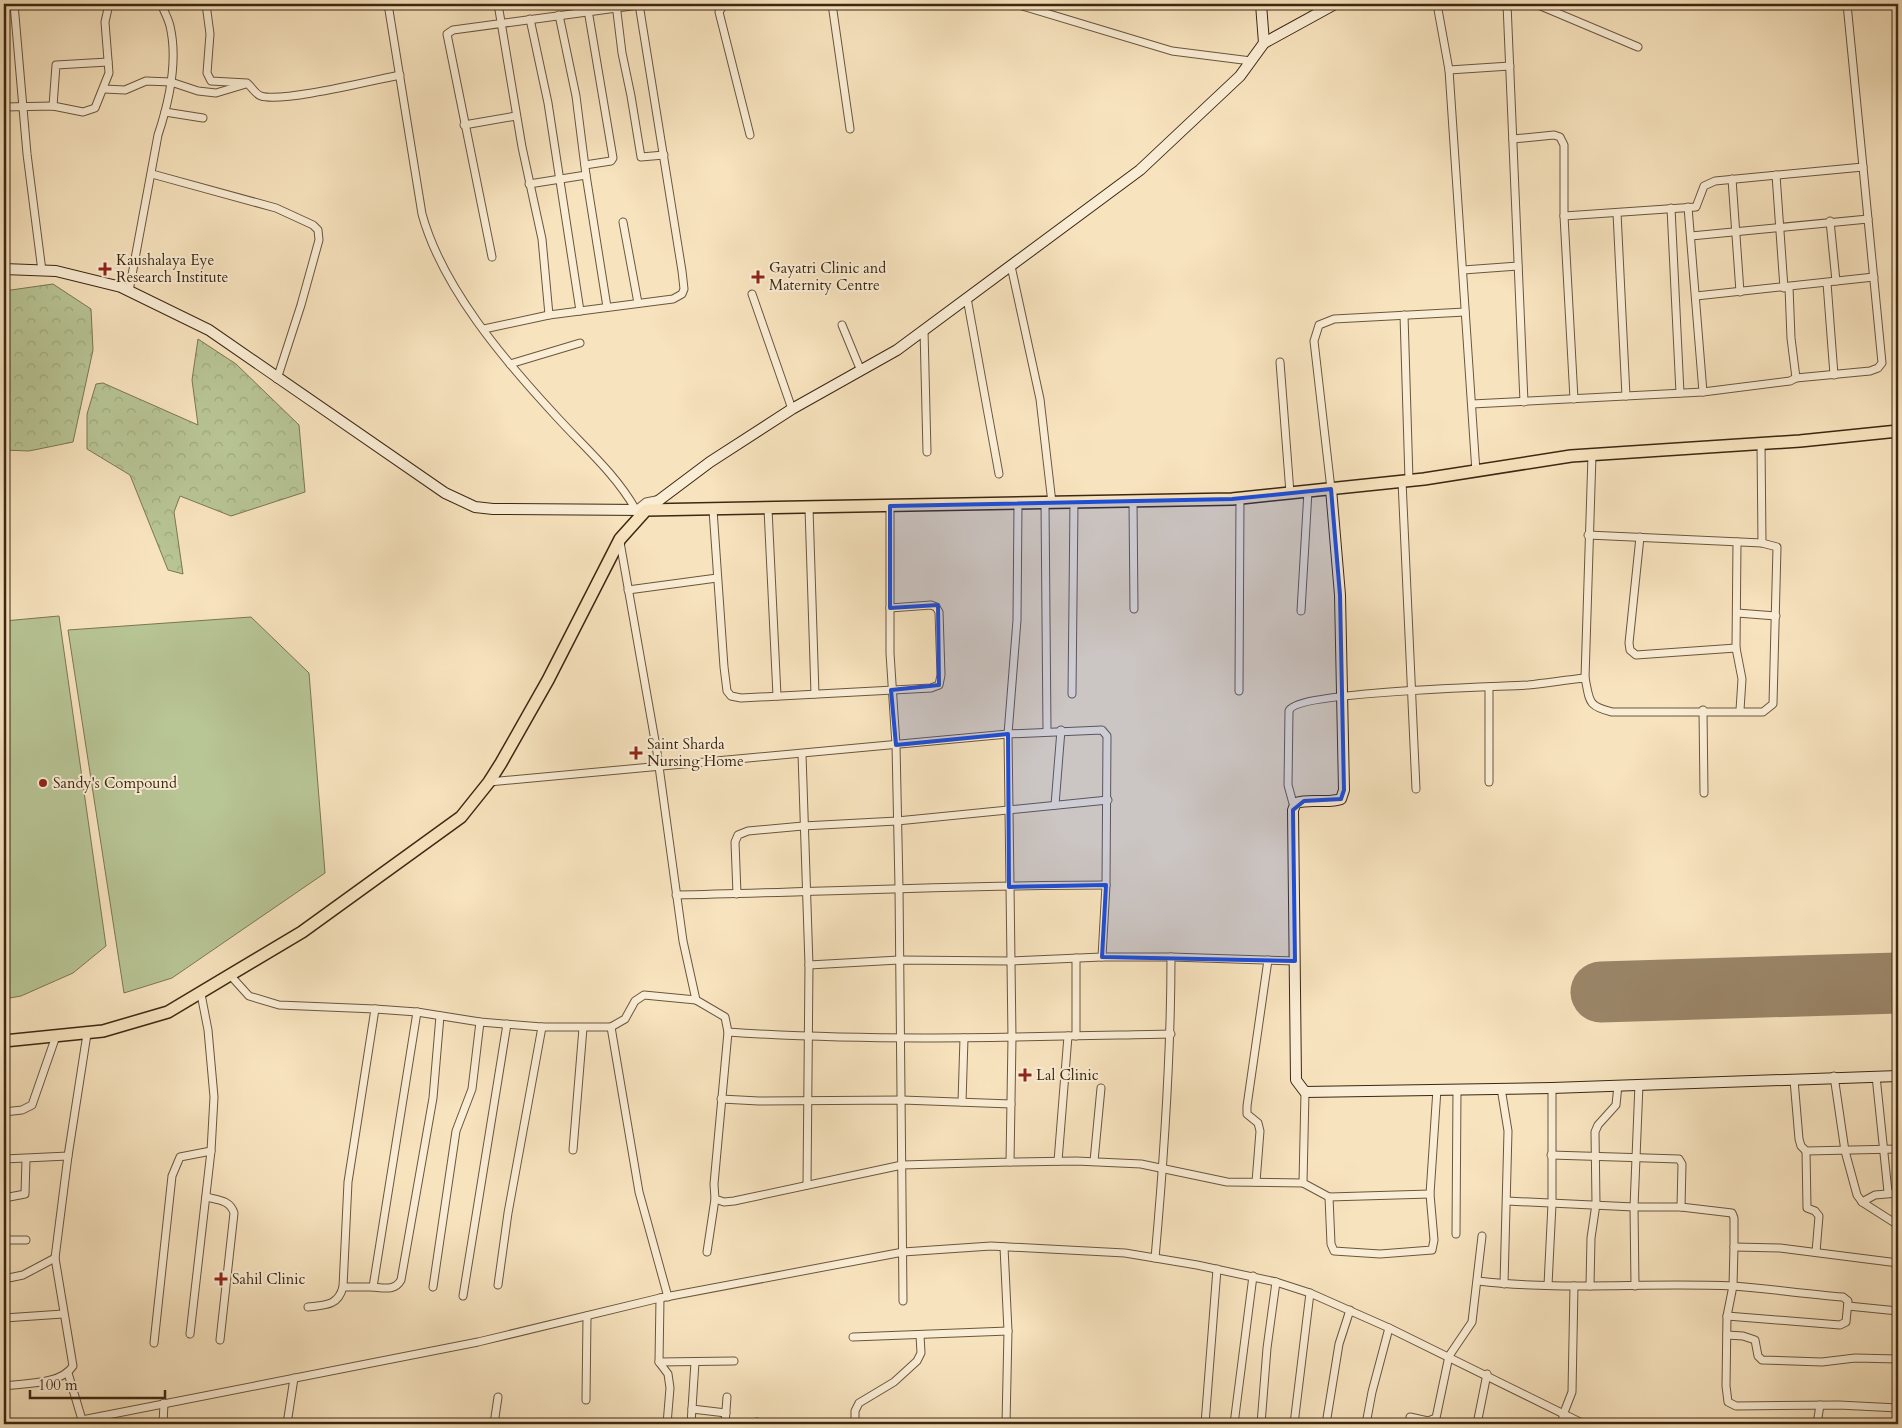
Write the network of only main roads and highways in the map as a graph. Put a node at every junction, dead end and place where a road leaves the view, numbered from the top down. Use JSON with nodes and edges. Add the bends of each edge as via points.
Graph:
{"nodes":[{"id":1,"x":1898,"y":431,"type":"edge"},
{"id":2,"x":4,"y":1042,"type":"edge"}],
"edges":[{"from":1,"to":2,"type":"main road","via":[[1571,456],[1406,481],[1240,498],[641,510],[620,539],[544,687],[490,782],[461,817],[302,932],[168,1012],[88,1034]]}]}
